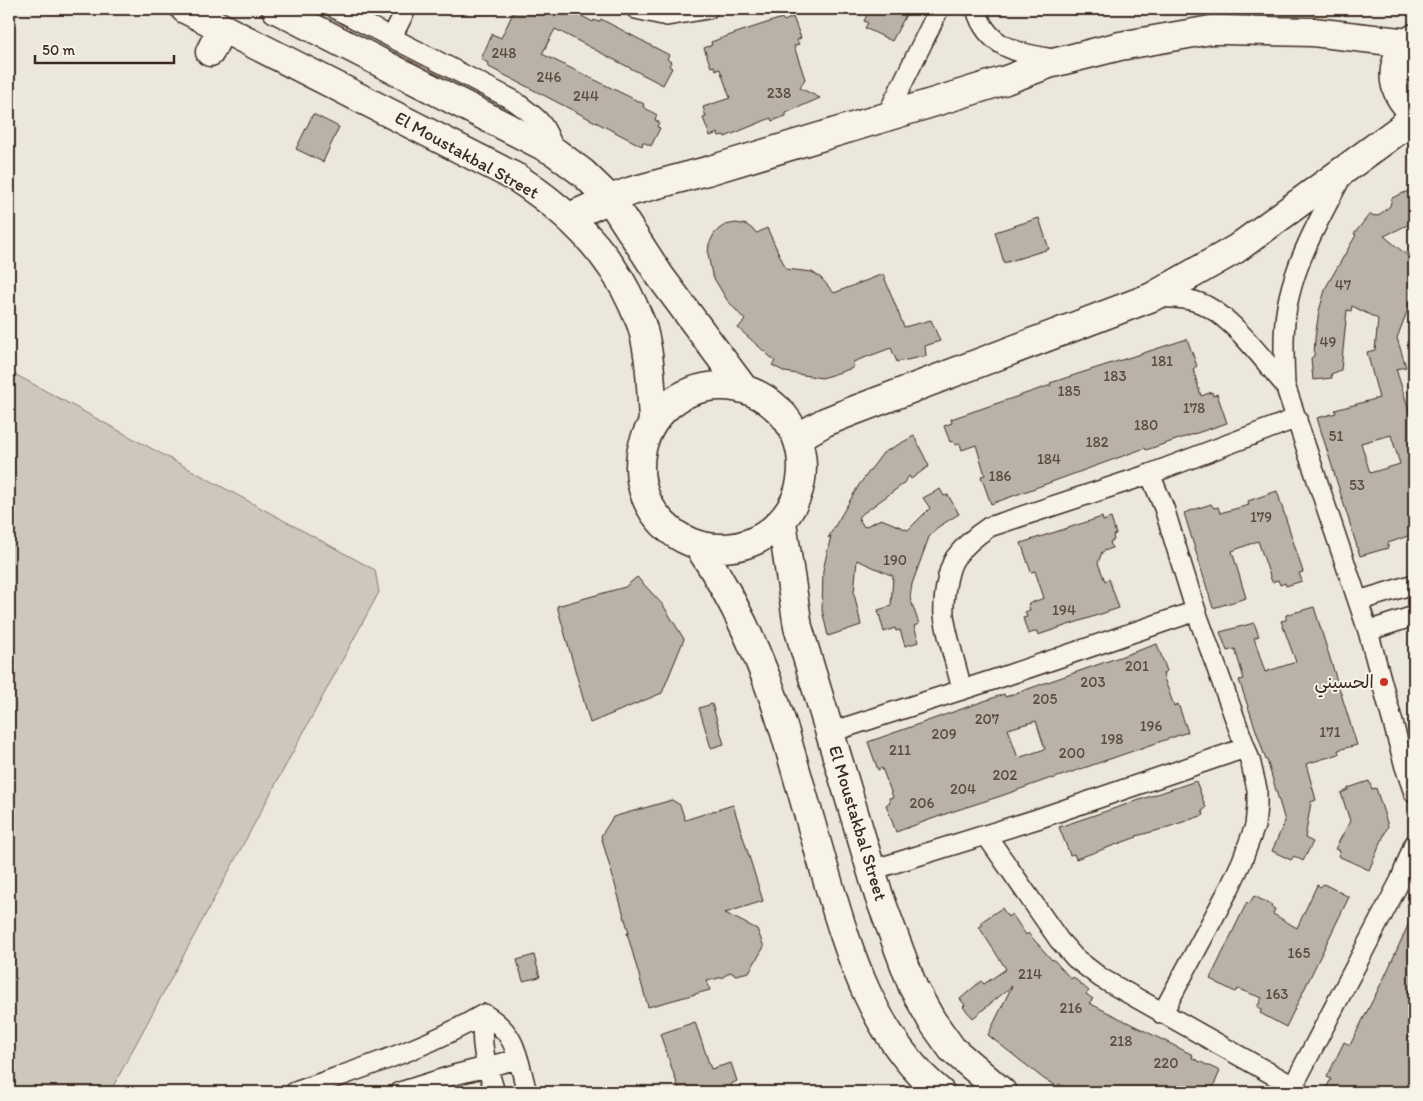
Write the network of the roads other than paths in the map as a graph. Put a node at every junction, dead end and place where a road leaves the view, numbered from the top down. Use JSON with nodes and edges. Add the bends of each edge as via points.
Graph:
{"nodes":[{"id":1,"x":185,"y":9,"type":"edge"},
{"id":2,"x":276,"y":9,"type":"edge"},
{"id":3,"x":336,"y":9,"type":"edge"},
{"id":4,"x":406,"y":9,"type":"edge"},
{"id":5,"x":636,"y":9,"type":"edge"},
{"id":6,"x":708,"y":9,"type":"edge"},
{"id":7,"x":938,"y":9,"type":"edge"},
{"id":8,"x":976,"y":9,"type":"edge"},
{"id":9,"x":222,"y":28,"type":"junction"},
{"id":10,"x":392,"y":37,"type":"junction"},
{"id":11,"x":1411,"y":40,"type":"edge"},
{"id":12,"x":210,"y":52,"type":"dead end"},
{"id":13,"x":1062,"y":61,"type":"junction"},
{"id":14,"x":1414,"y":114,"type":"edge"},
{"id":15,"x":886,"y":117,"type":"junction"},
{"id":16,"x":555,"y":152,"type":"junction"},
{"id":17,"x":1346,"y":168,"type":"junction"},
{"id":18,"x":610,"y":199,"type":"junction"},
{"id":19,"x":569,"y":218,"type":"junction"},
{"id":20,"x":1152,"y":297,"type":"junction"},
{"id":21,"x":1285,"y":385,"type":"junction"},
{"id":22,"x":744,"y":389,"type":"junction"},
{"id":23,"x":1297,"y":418,"type":"junction"},
{"id":24,"x":653,"y":420,"type":"junction"},
{"id":25,"x":797,"y":438,"type":"junction"},
{"id":26,"x":1150,"y":474,"type":"junction"},
{"id":27,"x":782,"y":522,"type":"junction"},
{"id":28,"x":698,"y":545,"type":"junction"},
{"id":29,"x":1414,"y":584,"type":"edge"},
{"id":30,"x":1358,"y":601,"type":"junction"},
{"id":31,"x":1196,"y":610,"type":"junction"},
{"id":32,"x":1414,"y":616,"type":"edge"},
{"id":33,"x":1368,"y":631,"type":"junction"},
{"id":34,"x":962,"y":690,"type":"junction"},
{"id":35,"x":831,"y":732,"type":"junction"},
{"id":36,"x":1245,"y":748,"type":"junction"},
{"id":37,"x":1414,"y":793,"type":"edge"},
{"id":38,"x":986,"y":835,"type":"junction"},
{"id":39,"x":1414,"y":847,"type":"edge"},
{"id":40,"x":872,"y":870,"type":"junction"},
{"id":41,"x":484,"y":1014,"type":"junction"},
{"id":42,"x":1162,"y":1014,"type":"junction"},
{"id":43,"x":518,"y":1059,"type":"junction"},
{"id":44,"x":487,"y":1067,"type":"junction"},
{"id":45,"x":1291,"y":1089,"type":"edge"},
{"id":46,"x":295,"y":1092,"type":"edge"},
{"id":47,"x":400,"y":1092,"type":"edge"},
{"id":48,"x":495,"y":1092,"type":"edge"},
{"id":49,"x":527,"y":1092,"type":"edge"},
{"id":50,"x":940,"y":1092,"type":"edge"},
{"id":51,"x":1002,"y":1092,"type":"edge"}],
"edges":[{"from":1,"to":9,"type":"street","name":"El Moustakbal Street"},
{"from":2,"to":16,"type":"street"},
{"from":3,"to":10,"type":"street"},
{"from":4,"to":10,"type":"street"},
{"from":5,"to":6,"type":"street","via":[[667,16]]},
{"from":7,"to":15,"type":"street"},
{"from":8,"to":13,"type":"street","via":[[985,30],[1004,47]]},
{"from":9,"to":12,"type":"street"},
{"from":9,"to":19,"type":"street","name":"El Moustakbal Street","via":[[517,178]]},
{"from":10,"to":16,"type":"street","via":[[513,100],[539,119]]},
{"from":11,"to":13,"type":"street","via":[[1313,32],[1211,30],[1120,46]]},
{"from":11,"to":14,"type":"street","via":[[1398,58],[1394,78],[1400,97]]},
{"from":13,"to":15,"type":"street"},
{"from":14,"to":17,"type":"street","via":[[1400,129]]},
{"from":15,"to":18,"type":"street"},
{"from":16,"to":18,"type":"street"},
{"from":17,"to":20,"type":"street","via":[[1236,250]]},
{"from":17,"to":21,"type":"street","via":[[1302,257],[1288,298]]},
{"from":18,"to":19,"type":"street"},
{"from":18,"to":22,"type":"street","via":[[660,276]]},
{"from":19,"to":24,"type":"street","name":"El Moustakbal Street","via":[[603,254],[624,286],[643,329]]},
{"from":20,"to":21,"type":"street","via":[[1193,300],[1209,307],[1229,322]]},
{"from":20,"to":25,"type":"street","via":[[850,412]]},
{"from":21,"to":23,"type":"street"},
{"from":22,"to":24,"type":"street","via":[[715,385],[699,388],[667,405]]},
{"from":22,"to":25,"type":"street","via":[[776,407]]},
{"from":23,"to":26,"type":"street"},
{"from":23,"to":30,"type":"street"},
{"from":24,"to":28,"type":"street","via":[[641,449],[639,465],[645,498],[666,528]]},
{"from":25,"to":27,"type":"street","via":[[802,472],[799,490]]},
{"from":26,"to":31,"type":"street"},
{"from":26,"to":34,"type":"street","via":[[989,527],[955,558],[949,571],[944,614]]},
{"from":27,"to":28,"type":"street","via":[[771,532],[741,546]]},
{"from":27,"to":35,"type":"street","name":"El Moustakbal Street","via":[[798,627]]},
{"from":28,"to":50,"type":"street","via":[[726,591],[759,658],[785,733],[845,940],[870,1002],[909,1061]]},
{"from":29,"to":30,"type":"street"},
{"from":30,"to":33,"type":"street"},
{"from":31,"to":34,"type":"street"},
{"from":31,"to":36,"type":"street"},
{"from":32,"to":33,"type":"street"},
{"from":33,"to":37,"type":"street"},
{"from":34,"to":35,"type":"street"},
{"from":35,"to":40,"type":"street","name":"El Moustakbal Street"},
{"from":36,"to":38,"type":"street"},
{"from":36,"to":42,"type":"street","via":[[1257,789],[1255,826],[1230,887]]},
{"from":38,"to":40,"type":"street"},
{"from":38,"to":42,"type":"street","via":[[1046,923],[1075,958],[1101,978]]},
{"from":39,"to":45,"type":"street","via":[[1400,881]]},
{"from":40,"to":51,"type":"street","name":"El Moustakbal Street","via":[[913,987],[932,1021],[952,1049]]},
{"from":41,"to":43,"type":"street","via":[[508,1033]]},
{"from":41,"to":44,"type":"street","via":[[481,1040]]},
{"from":41,"to":46,"type":"street","via":[[441,1038],[400,1055]]},
{"from":42,"to":45,"type":"street"},
{"from":43,"to":44,"type":"street"},
{"from":43,"to":49,"type":"street"},
{"from":44,"to":47,"type":"street"},
{"from":44,"to":48,"type":"street"}]}
